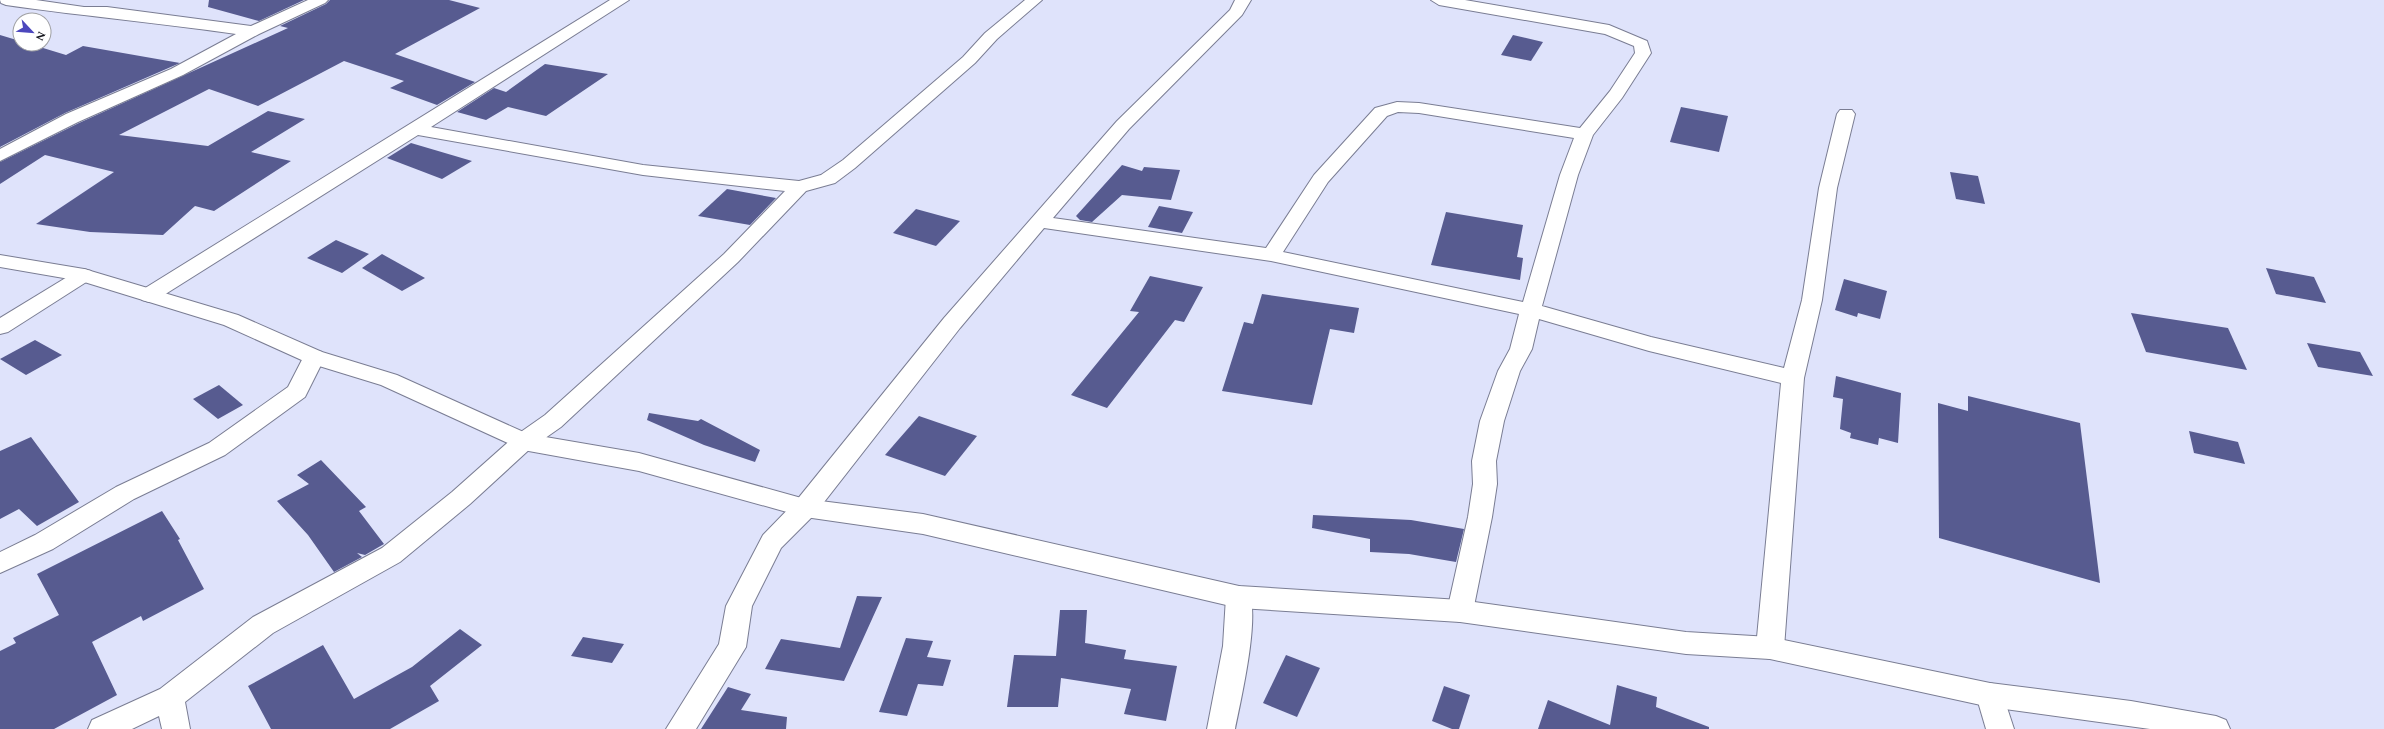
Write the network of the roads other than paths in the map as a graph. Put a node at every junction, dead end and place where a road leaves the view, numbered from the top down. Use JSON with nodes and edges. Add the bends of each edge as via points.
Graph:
{"nodes":[{"id":1,"x":6,"y":0,"type":"edge"},
{"id":2,"x":320,"y":0,"type":"edge"},
{"id":3,"x":621,"y":0,"type":"edge"},
{"id":4,"x":1034,"y":0,"type":"edge"},
{"id":5,"x":1243,"y":0,"type":"edge"},
{"id":6,"x":1439,"y":0,"type":"edge"},
{"id":7,"x":253,"y":30,"type":"junction"},
{"id":8,"x":1846,"y":114,"type":"dead end"},
{"id":9,"x":415,"y":129,"type":"junction"},
{"id":10,"x":1584,"y":134,"type":"junction"},
{"id":11,"x":0,"y":156,"type":"edge"},
{"id":12,"x":799,"y":187,"type":"junction"},
{"id":13,"x":1040,"y":222,"type":"junction"},
{"id":14,"x":1271,"y":255,"type":"junction"},
{"id":15,"x":0,"y":261,"type":"edge"},
{"id":16,"x":84,"y":275,"type":"junction"},
{"id":17,"x":149,"y":295,"type":"junction"},
{"id":18,"x":1530,"y":310,"type":"junction"},
{"id":19,"x":0,"y":327,"type":"edge"},
{"id":20,"x":314,"y":358,"type":"junction"},
{"id":21,"x":1793,"y":378,"type":"junction"},
{"id":22,"x":523,"y":442,"type":"junction"},
{"id":23,"x":805,"y":508,"type":"junction"},
{"id":24,"x":0,"y":563,"type":"edge"},
{"id":25,"x":1239,"y":597,"type":"junction"},
{"id":26,"x":1460,"y":611,"type":"junction"},
{"id":27,"x":1770,"y":648,"type":"junction"},
{"id":28,"x":1990,"y":695,"type":"junction"},
{"id":29,"x":170,"y":698,"type":"junction"},
{"id":30,"x":102,"y":729,"type":"edge"},
{"id":31,"x":176,"y":729,"type":"edge"},
{"id":32,"x":680,"y":729,"type":"edge"},
{"id":33,"x":1221,"y":729,"type":"edge"},
{"id":34,"x":2000,"y":729,"type":"edge"},
{"id":35,"x":2216,"y":729,"type":"edge"}],
"edges":[{"from":1,"to":7,"type":"street","via":[[84,12],[107,12]]},
{"from":2,"to":7,"type":"street"},
{"from":3,"to":9,"type":"street"},
{"from":4,"to":12,"type":"street","via":[[849,164],[828,179]]},
{"from":5,"to":13,"type":"street","via":[[1238,12],[1123,125]]},
{"from":6,"to":10,"type":"street","via":[[1609,30],[1641,44],[1643,53],[1616,94]]},
{"from":7,"to":11,"type":"street","via":[[177,72],[72,118]]},
{"from":8,"to":21,"type":"street","via":[[1828,188],[1812,300]]},
{"from":9,"to":12,"type":"street","via":[[643,170]]},
{"from":9,"to":17,"type":"street"},
{"from":10,"to":14,"type":"street","via":[[1420,108],[1397,107],[1381,112],[1321,179]]},
{"from":10,"to":18,"type":"street"},
{"from":12,"to":22,"type":"street","via":[[731,258],[553,421]]},
{"from":13,"to":14,"type":"street"},
{"from":13,"to":23,"type":"street","via":[[952,323]]},
{"from":14,"to":18,"type":"street"},
{"from":15,"to":16,"type":"street"},
{"from":16,"to":17,"type":"street"},
{"from":16,"to":19,"type":"street"},
{"from":17,"to":20,"type":"street","via":[[231,320]]},
{"from":18,"to":21,"type":"street","via":[[1650,344]]},
{"from":18,"to":26,"type":"street","via":[[1521,349],[1509,371],[1492,422],[1484,461],[1485,484],[1480,517]]},
{"from":20,"to":22,"type":"street","via":[[389,380]]},
{"from":20,"to":24,"type":"street","via":[[297,392],[217,449],[125,493],[44,542]]},
{"from":21,"to":27,"type":"street"},
{"from":22,"to":23,"type":"street","via":[[639,462]]},
{"from":22,"to":29,"type":"street","via":[[461,498],[391,555],[262,625]]},
{"from":23,"to":25,"type":"street","via":[[923,524]]},
{"from":23,"to":32,"type":"street","via":[[772,542],[738,606],[732,647]]},
{"from":25,"to":26,"type":"street"},
{"from":25,"to":33,"type":"street","via":[[1237,646]]},
{"from":26,"to":27,"type":"street","via":[[1686,642]]},
{"from":27,"to":28,"type":"street"},
{"from":28,"to":34,"type":"street"},
{"from":28,"to":35,"type":"street","via":[[2132,713]]},
{"from":29,"to":30,"type":"street"},
{"from":29,"to":31,"type":"street"}]}
